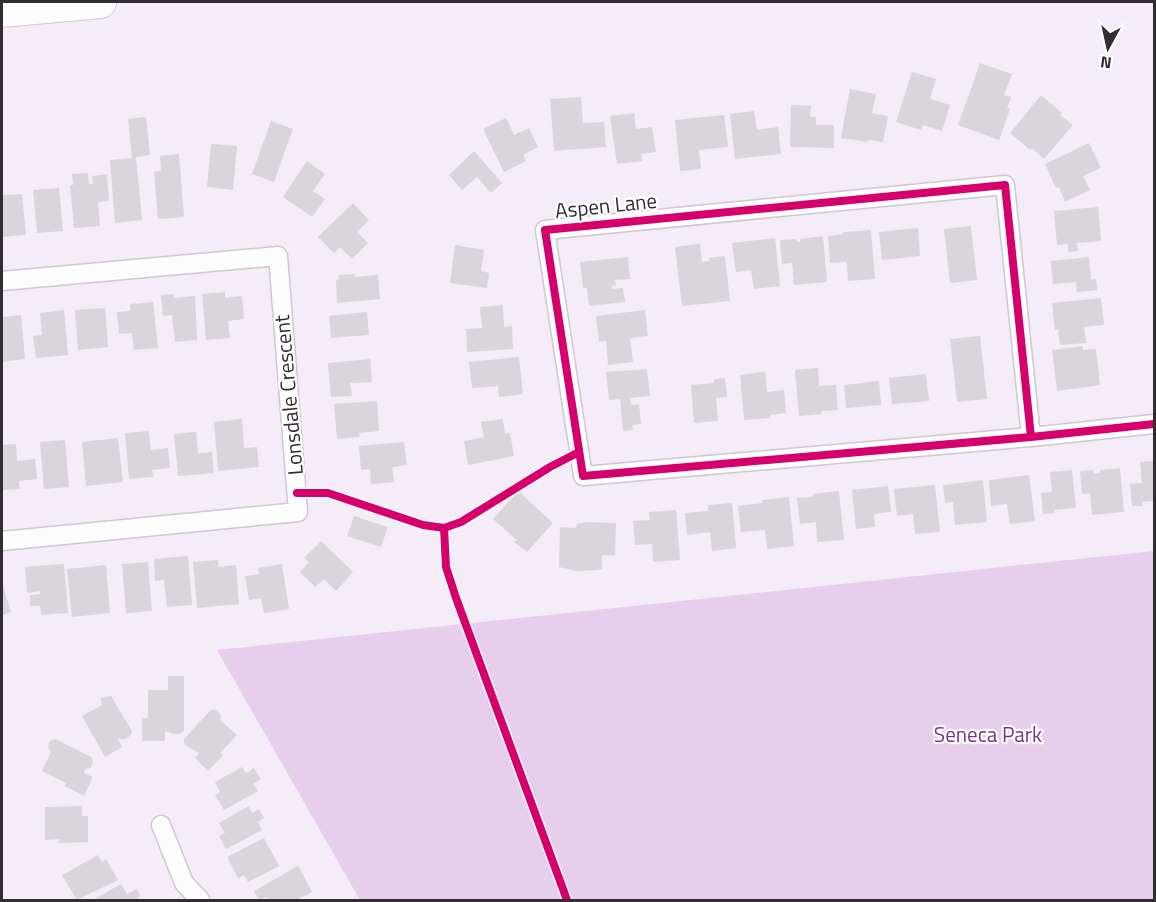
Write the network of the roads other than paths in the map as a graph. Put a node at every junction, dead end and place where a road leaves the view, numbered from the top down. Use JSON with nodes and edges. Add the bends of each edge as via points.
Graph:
{"nodes":[{"id":1,"x":100,"y":2,"type":"edge"},
{"id":2,"x":2,"y":11,"type":"edge"},
{"id":3,"x":2,"y":281,"type":"edge"},
{"id":4,"x":1155,"y":424,"type":"edge"},
{"id":5,"x":1031,"y":437,"type":"junction"},
{"id":6,"x":2,"y":541,"type":"edge"},
{"id":7,"x":161,"y":825,"type":"dead end"},
{"id":8,"x":200,"y":900,"type":"edge"}],
"edges":[{"from":1,"to":2,"type":"highway"},
{"from":3,"to":6,"type":"street","name":"Lonsdale Crescent","via":[[278,256],[298,512]]},
{"from":4,"to":5,"type":"street","name":"Aspen Lane"},
{"from":5,"to":5,"type":"street","name":"Aspen Lane","via":[[1005,185],[545,230],[583,476]]},
{"from":7,"to":8,"type":"street","via":[[184,883]]}]}
